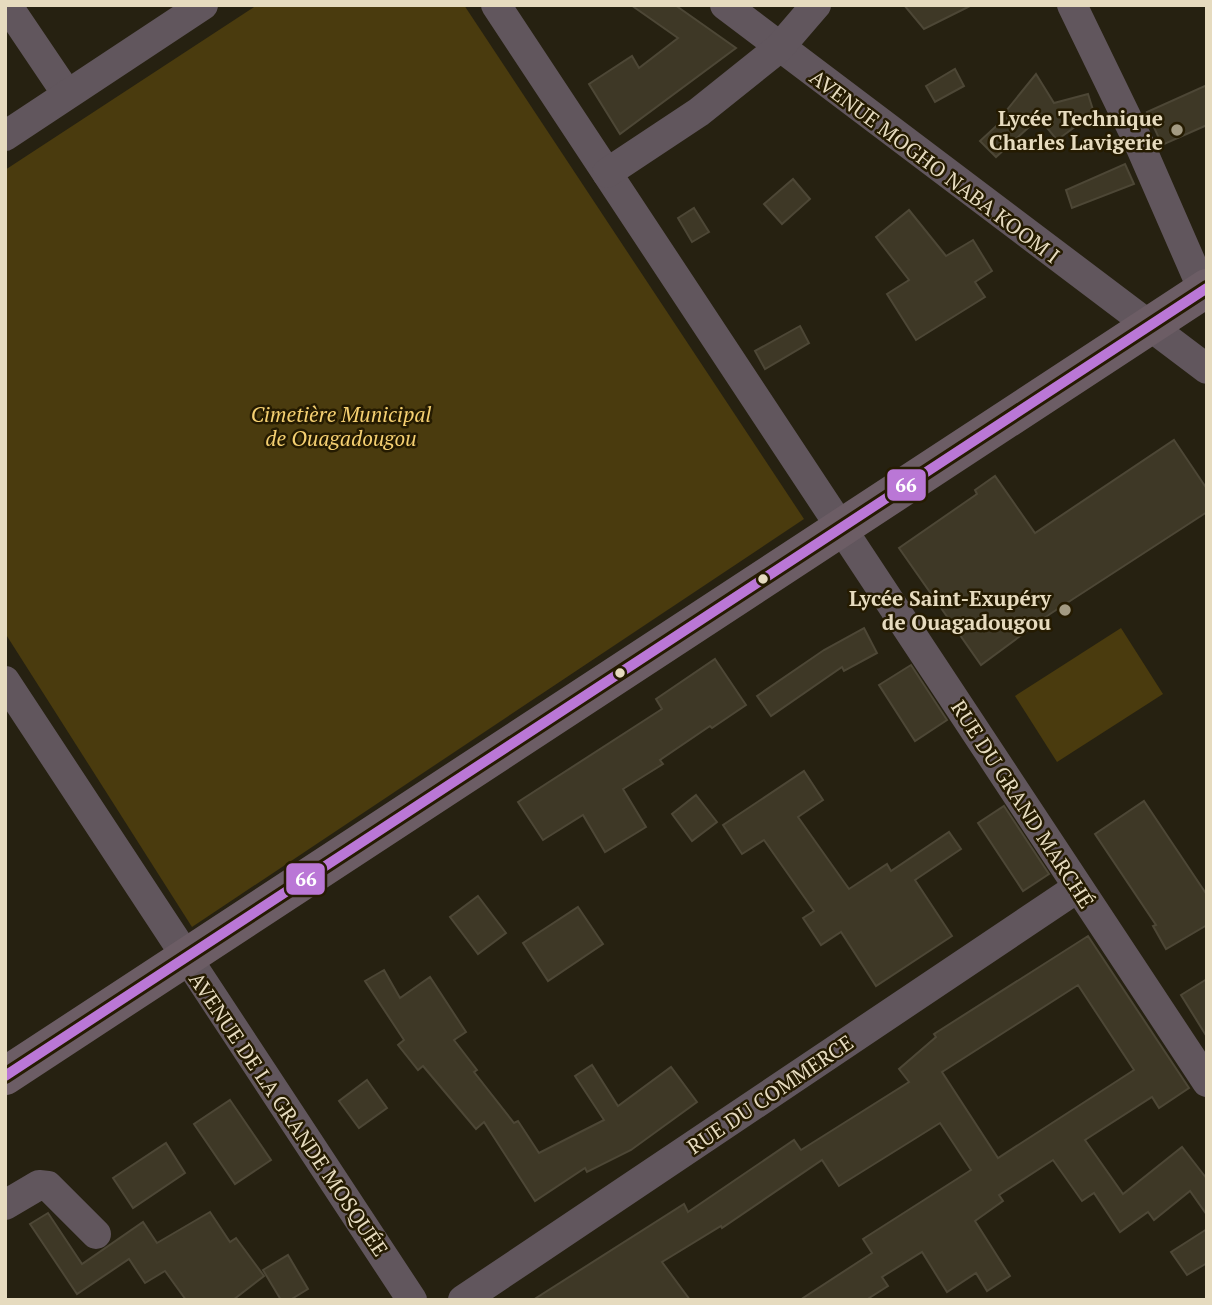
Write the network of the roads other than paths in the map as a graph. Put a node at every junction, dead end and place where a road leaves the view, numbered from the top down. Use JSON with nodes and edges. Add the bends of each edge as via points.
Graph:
{"nodes":[{"id":1,"x":7,"y":5,"type":"edge"},
{"id":2,"x":203,"y":5,"type":"edge"},
{"id":3,"x":496,"y":5,"type":"edge"},
{"id":4,"x":725,"y":5,"type":"edge"},
{"id":5,"x":816,"y":5,"type":"edge"},
{"id":6,"x":1072,"y":5,"type":"edge"},
{"id":7,"x":779,"y":48,"type":"junction"},
{"id":8,"x":67,"y":94,"type":"junction"},
{"id":9,"x":5,"y":136,"type":"edge"},
{"id":10,"x":607,"y":173,"type":"junction"},
{"id":11,"x":1205,"y":289,"type":"edge"},
{"id":12,"x":1146,"y":326,"type":"junction"},
{"id":13,"x":1207,"y":369,"type":"edge"},
{"id":14,"x":842,"y":526,"type":"junction"},
{"id":15,"x":5,"y":681,"type":"edge"},
{"id":16,"x":1077,"y":888,"type":"junction"},
{"id":17,"x":185,"y":958,"type":"junction"},
{"id":18,"x":5,"y":1076,"type":"edge"},
{"id":19,"x":1207,"y":1082,"type":"edge"},
{"id":20,"x":5,"y":1205,"type":"edge"},
{"id":21,"x":96,"y":1234,"type":"dead end"},
{"id":22,"x":412,"y":1300,"type":"edge"},
{"id":23,"x":463,"y":1300,"type":"edge"}],
"edges":[{"from":1,"to":8,"type":"street"},
{"from":2,"to":8,"type":"street"},
{"from":3,"to":10,"type":"street","name":"RUE DU GRAND MARCHÉ"},
{"from":4,"to":7,"type":"street","name":"AVENUE MOGHO NABA KOOM I"},
{"from":5,"to":7,"type":"street"},
{"from":6,"to":11,"type":"street"},
{"from":7,"to":10,"type":"street","via":[[699,112]]},
{"from":7,"to":12,"type":"street","name":"AVENUE MOGHO NABA KOOM I"},
{"from":8,"to":9,"type":"street"},
{"from":10,"to":14,"type":"street","name":"RUE DU GRAND MARCHÉ"},
{"from":11,"to":12,"type":"main road"},
{"from":12,"to":13,"type":"street","name":"AVENUE MOGHO NABA KOOM I"},
{"from":12,"to":14,"type":"main road"},
{"from":14,"to":16,"type":"street","name":"RUE DU GRAND MARCHÉ"},
{"from":14,"to":17,"type":"main road"},
{"from":15,"to":17,"type":"street","name":"AVENUE DE LA GRANDE MOSQUÉE"},
{"from":16,"to":19,"type":"street","name":"RUE DU GRAND MARCHÉ"},
{"from":16,"to":23,"type":"street","name":"RUE DU COMMERCE"},
{"from":17,"to":18,"type":"main road"},
{"from":17,"to":22,"type":"street","name":"AVENUE DE LA GRANDE MOSQUÉE"},
{"from":20,"to":21,"type":"street","via":[[39,1185],[48,1186]]}]}
